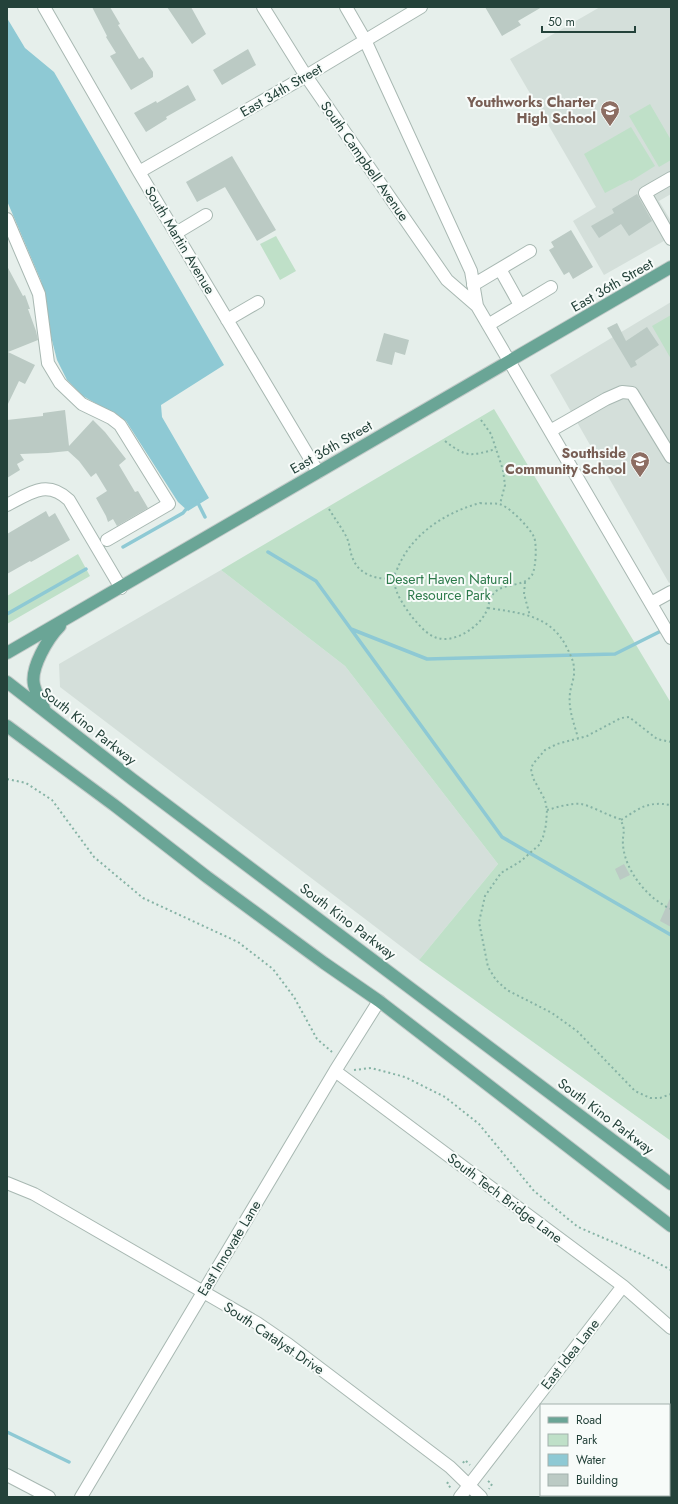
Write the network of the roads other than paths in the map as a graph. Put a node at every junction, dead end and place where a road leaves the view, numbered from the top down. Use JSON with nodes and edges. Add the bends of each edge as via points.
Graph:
{"nodes":[{"id":1,"x":44,"y":7,"type":"edge"},
{"id":2,"x":263,"y":7,"type":"edge"},
{"id":3,"x":346,"y":7,"type":"edge"},
{"id":4,"x":421,"y":7,"type":"edge"},
{"id":5,"x":365,"y":40,"type":"junction"},
{"id":6,"x":306,"y":76,"type":"junction"},
{"id":7,"x":140,"y":172,"type":"junction"},
{"id":8,"x":671,"y":178,"type":"edge"},
{"id":9,"x":206,"y":215,"type":"dead end"},
{"id":10,"x":7,"y":219,"type":"edge"},
{"id":11,"x":176,"y":233,"type":"junction"},
{"id":12,"x":671,"y":239,"type":"edge"},
{"id":13,"x":530,"y":251,"type":"dead end"},
{"id":14,"x":671,"y":267,"type":"edge"},
{"id":15,"x":500,"y":269,"type":"junction"},
{"id":16,"x":473,"y":285,"type":"junction"},
{"id":17,"x":551,"y":287,"type":"dead end"},
{"id":18,"x":258,"y":302,"type":"dead end"},
{"id":19,"x":520,"y":305,"type":"junction"},
{"id":20,"x":477,"y":306,"type":"junction"},
{"id":21,"x":227,"y":320,"type":"junction"},
{"id":22,"x":488,"y":325,"type":"junction"},
{"id":23,"x":510,"y":362,"type":"junction"},
{"id":24,"x":550,"y":431,"type":"junction"},
{"id":25,"x":671,"y":457,"type":"edge"},
{"id":26,"x":318,"y":472,"type":"junction"},
{"id":27,"x":7,"y":505,"type":"edge"},
{"id":28,"x":107,"y":540,"type":"dead end"},
{"id":29,"x":121,"y":588,"type":"junction"},
{"id":30,"x":671,"y":592,"type":"edge"},
{"id":31,"x":651,"y":603,"type":"junction"},
{"id":32,"x":68,"y":618,"type":"junction"},
{"id":33,"x":671,"y":638,"type":"edge"},
{"id":34,"x":7,"y":653,"type":"edge"},
{"id":35,"x":7,"y":682,"type":"edge"},
{"id":36,"x":45,"y":711,"type":"junction"},
{"id":37,"x":7,"y":726,"type":"edge"},
{"id":38,"x":379,"y":1001,"type":"junction"},
{"id":39,"x":339,"y":1066,"type":"junction"},
{"id":40,"x":7,"y":1183,"type":"edge"},
{"id":41,"x":671,"y":1184,"type":"edge"},
{"id":42,"x":671,"y":1226,"type":"edge"},
{"id":43,"x":622,"y":1286,"type":"junction"},
{"id":44,"x":203,"y":1292,"type":"junction"},
{"id":45,"x":671,"y":1328,"type":"edge"},
{"id":46,"x":7,"y":1475,"type":"edge"},
{"id":47,"x":469,"y":1485,"type":"junction"},
{"id":48,"x":49,"y":1497,"type":"edge"},
{"id":49,"x":81,"y":1497,"type":"edge"},
{"id":50,"x":460,"y":1497,"type":"edge"},
{"id":51,"x":481,"y":1497,"type":"edge"}],
"edges":[{"from":1,"to":7,"type":"street","name":"South Martin Avenue"},
{"from":2,"to":6,"type":"street","name":"South Campbell Avenue"},
{"from":3,"to":5,"type":"street","name":"South Campbell Avenue"},
{"from":4,"to":5,"type":"street","name":"East 34th Street"},
{"from":5,"to":6,"type":"street","name":"East 34th Street"},
{"from":5,"to":16,"type":"street","name":"South Campbell Avenue","via":[[471,271]]},
{"from":6,"to":7,"type":"street","name":"East 34th Street"},
{"from":6,"to":20,"type":"street","name":"South Campbell Avenue","via":[[447,280]]},
{"from":7,"to":11,"type":"street","name":"South Martin Avenue"},
{"from":8,"to":12,"type":"street","via":[[645,193]]},
{"from":9,"to":11,"type":"street"},
{"from":10,"to":28,"type":"street","via":[[39,294],[48,363],[60,383],[82,404],[120,425],[169,504]]},
{"from":11,"to":21,"type":"street","name":"South Martin Avenue"},
{"from":13,"to":15,"type":"street"},
{"from":14,"to":23,"type":"main road","name":"East 36th Street"},
{"from":15,"to":16,"type":"street"},
{"from":15,"to":19,"type":"street"},
{"from":16,"to":20,"type":"street","name":"South Campbell Avenue"},
{"from":17,"to":19,"type":"street"},
{"from":18,"to":21,"type":"street"},
{"from":19,"to":22,"type":"street"},
{"from":20,"to":22,"type":"street","name":"South Campbell Avenue"},
{"from":21,"to":26,"type":"street","name":"South Martin Avenue"},
{"from":22,"to":23,"type":"street","name":"South Campbell Avenue"},
{"from":23,"to":24,"type":"street","name":"South Campbell Avenue"},
{"from":23,"to":26,"type":"main road","name":"East 36th Street"},
{"from":24,"to":25,"type":"street","via":[[606,399],[622,392],[632,393]]},
{"from":24,"to":31,"type":"street","name":"South Campbell Avenue"},
{"from":26,"to":29,"type":"main road","name":"East 36th Street"},
{"from":27,"to":29,"type":"street","via":[[50,484],[53,489],[70,500]]},
{"from":29,"to":32,"type":"main road","name":"East 36th Street"},
{"from":30,"to":31,"type":"street"},
{"from":31,"to":33,"type":"street","name":"South Campbell Avenue"},
{"from":32,"to":34,"type":"main road","name":"East 36th Street"},
{"from":32,"to":36,"type":"main road","via":[[53,634],[38,660],[34,676],[34,685]]},
{"from":35,"to":36,"type":"main road","name":"South Kino Parkway"},
{"from":36,"to":41,"type":"main road","name":"South Kino Parkway"},
{"from":37,"to":38,"type":"main road","via":[[225,891]]},
{"from":38,"to":39,"type":"street","name":"East Innovate Lane"},
{"from":38,"to":42,"type":"main road"},
{"from":39,"to":43,"type":"street","name":"South Tech Bridge Lane"},
{"from":39,"to":44,"type":"street","name":"East Innovate Lane"},
{"from":40,"to":44,"type":"street","name":"South Catalyst Drive","via":[[34,1194]]},
{"from":43,"to":45,"type":"street","name":"South Tech Bridge Lane"},
{"from":43,"to":47,"type":"street","name":"East Idea Lane"},
{"from":44,"to":47,"type":"street","name":"South Catalyst Drive","via":[[289,1345],[450,1467]]},
{"from":44,"to":49,"type":"street","name":"East Innovate Lane"},
{"from":46,"to":48,"type":"street"},
{"from":47,"to":50,"type":"street","name":"East Idea Lane"},
{"from":47,"to":51,"type":"street","name":"South Catalyst Drive"}]}
